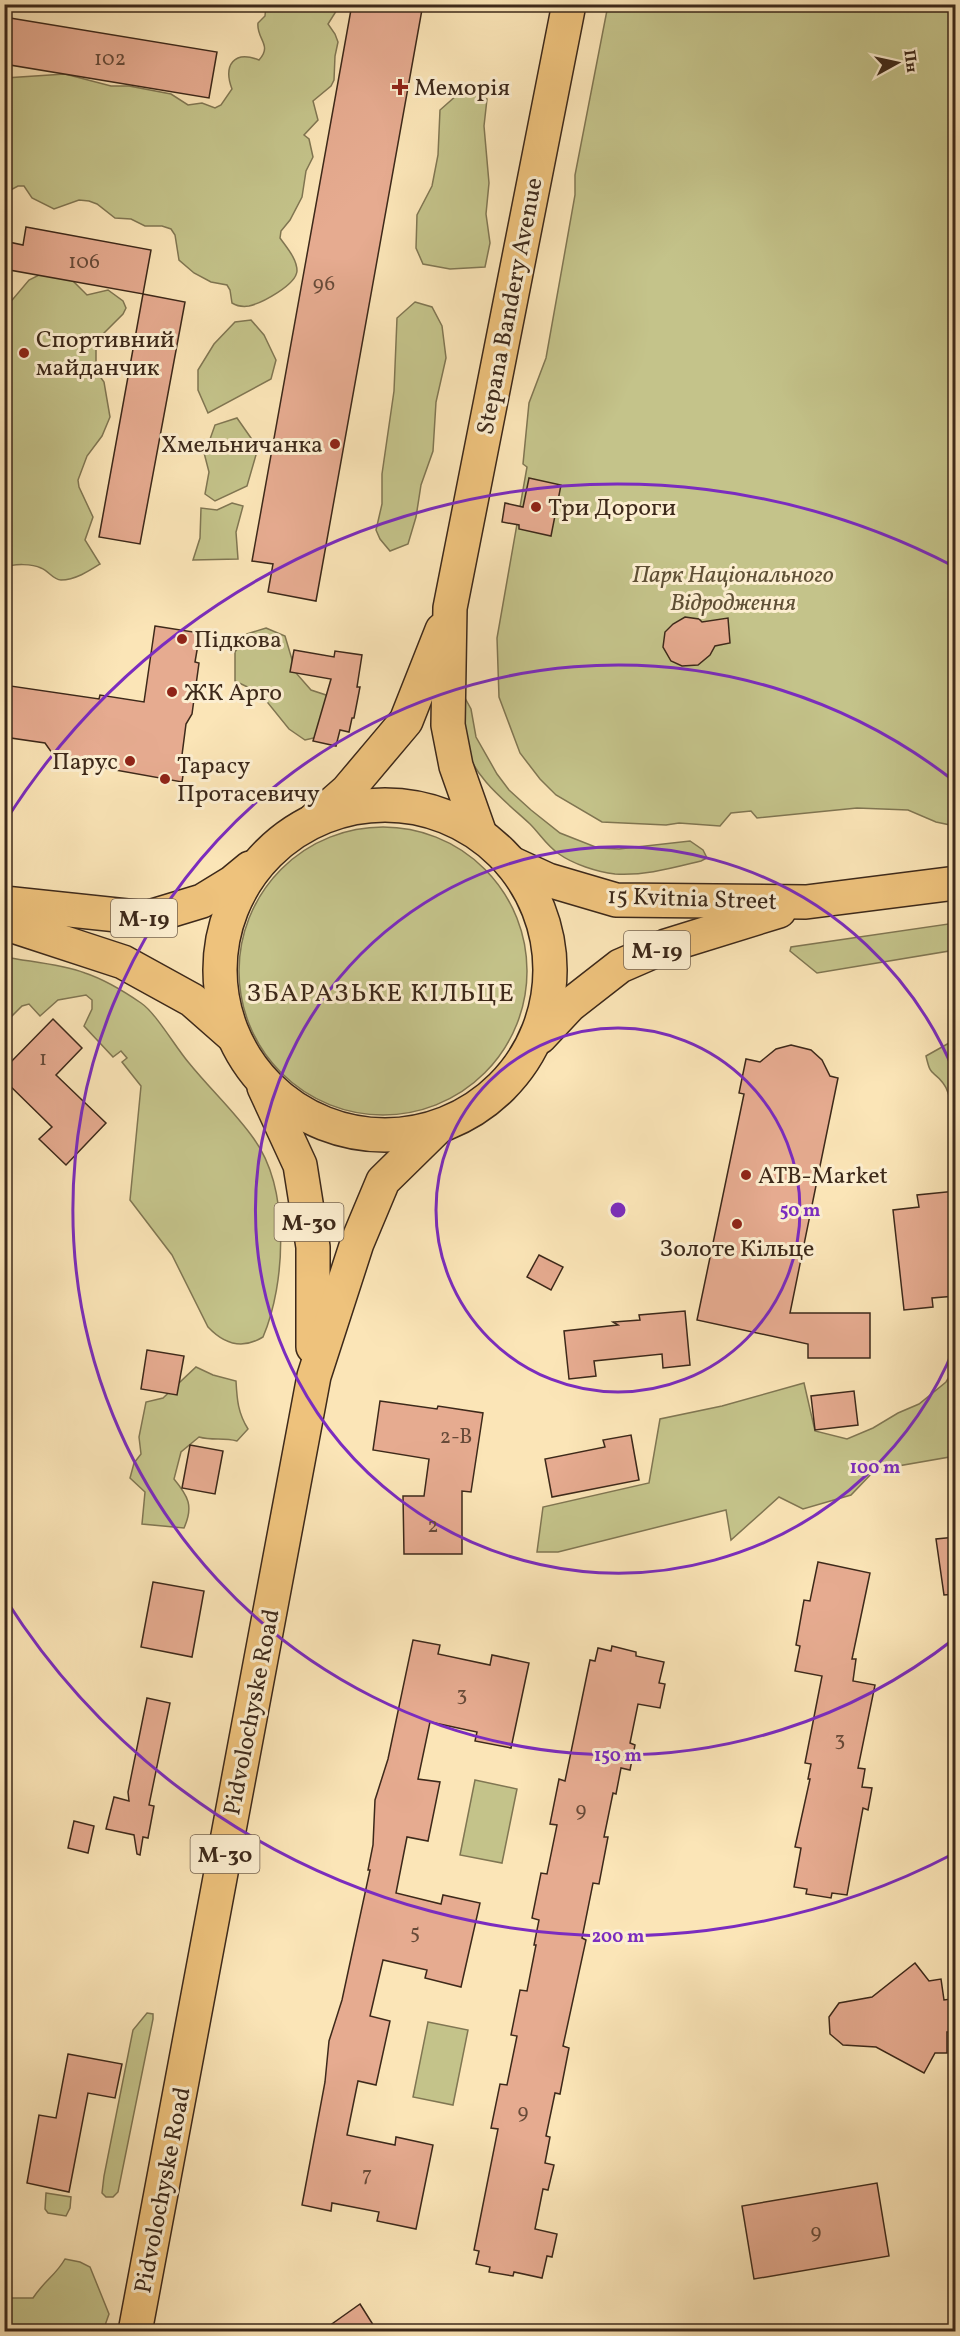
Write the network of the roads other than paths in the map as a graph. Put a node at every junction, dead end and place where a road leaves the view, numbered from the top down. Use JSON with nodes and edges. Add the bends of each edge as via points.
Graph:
{"nodes":[{"id":1,"x":569,"y":4,"type":"edge"},
{"id":2,"x":450,"y":608,"type":"junction"},
{"id":3,"x":314,"y":820,"type":"junction"},
{"id":4,"x":480,"y":834,"type":"junction"},
{"id":5,"x":266,"y":855,"type":"junction"},
{"id":6,"x":511,"y":863,"type":"junction"},
{"id":7,"x":956,"y":883,"type":"edge"},
{"id":8,"x":806,"y":902,"type":"junction"},
{"id":9,"x":4,"y":903,"type":"edge"},
{"id":10,"x":4,"y":923,"type":"edge"},
{"id":11,"x":233,"y":1036,"type":"junction"},
{"id":12,"x":533,"y":1043,"type":"junction"},
{"id":13,"x":259,"y":1078,"type":"junction"},
{"id":14,"x":437,"y":1128,"type":"junction"},
{"id":15,"x":314,"y":1376,"type":"junction"},
{"id":16,"x":135,"y":2331,"type":"edge"}],
"edges":[{"from":1,"to":2,"type":"main road","name":"Stepana Bandery Avenue"},
{"from":2,"to":3,"type":"main road","name":"Stepana Bandery Avenue","via":[[406,721],[347,791]]},
{"from":2,"to":4,"type":"main road","name":"Stepana Bandery Avenue","via":[[447,725],[456,766]]},
{"from":3,"to":4,"type":"main road","number":"М-19","via":[[370,805],[427,810]]},
{"from":3,"to":5,"type":"main road","number":"М-19"},
{"from":4,"to":6,"type":"main road","number":"М-19"},
{"from":5,"to":9,"type":"main road","number":"М-19","via":[[202,901],[146,918]]},
{"from":5,"to":11,"type":"main road","via":[[238,894],[222,940],[220,989]]},
{"from":6,"to":8,"type":"main road","name":"15 Kvitnia Street","number":"М-19","via":[[548,880],[616,900]]},
{"from":6,"to":12,"type":"main road","via":[[533,895],[546,931],[550,969],[546,1007]]},
{"from":7,"to":8,"type":"main road","name":"15 Kvitnia Street","number":"М-19"},
{"from":8,"to":12,"type":"main road","name":"15 Kvitnia Street","number":"М-19","via":[[666,946],[620,966],[570,1005]]},
{"from":10,"to":11,"type":"main road","number":"М-19","via":[[123,962],[192,1000]]},
{"from":11,"to":13,"type":"main road","number":"М-19"},
{"from":12,"to":14,"type":"main road","number":"М-19","via":[[516,1071],[494,1095]]},
{"from":13,"to":14,"type":"main road","number":"М-19","via":[[296,1110],[340,1130],[389,1136]]},
{"from":13,"to":15,"type":"main road","name":"Pidvolochyske Road","number":"М-30","via":[[300,1165],[313,1247]]},
{"from":14,"to":15,"type":"main road","name":"Pidvolochyske Road","number":"М-30","via":[[383,1181],[357,1243]]},
{"from":15,"to":16,"type":"main road","name":"Pidvolochyske Road","number":"М-30"}]}
